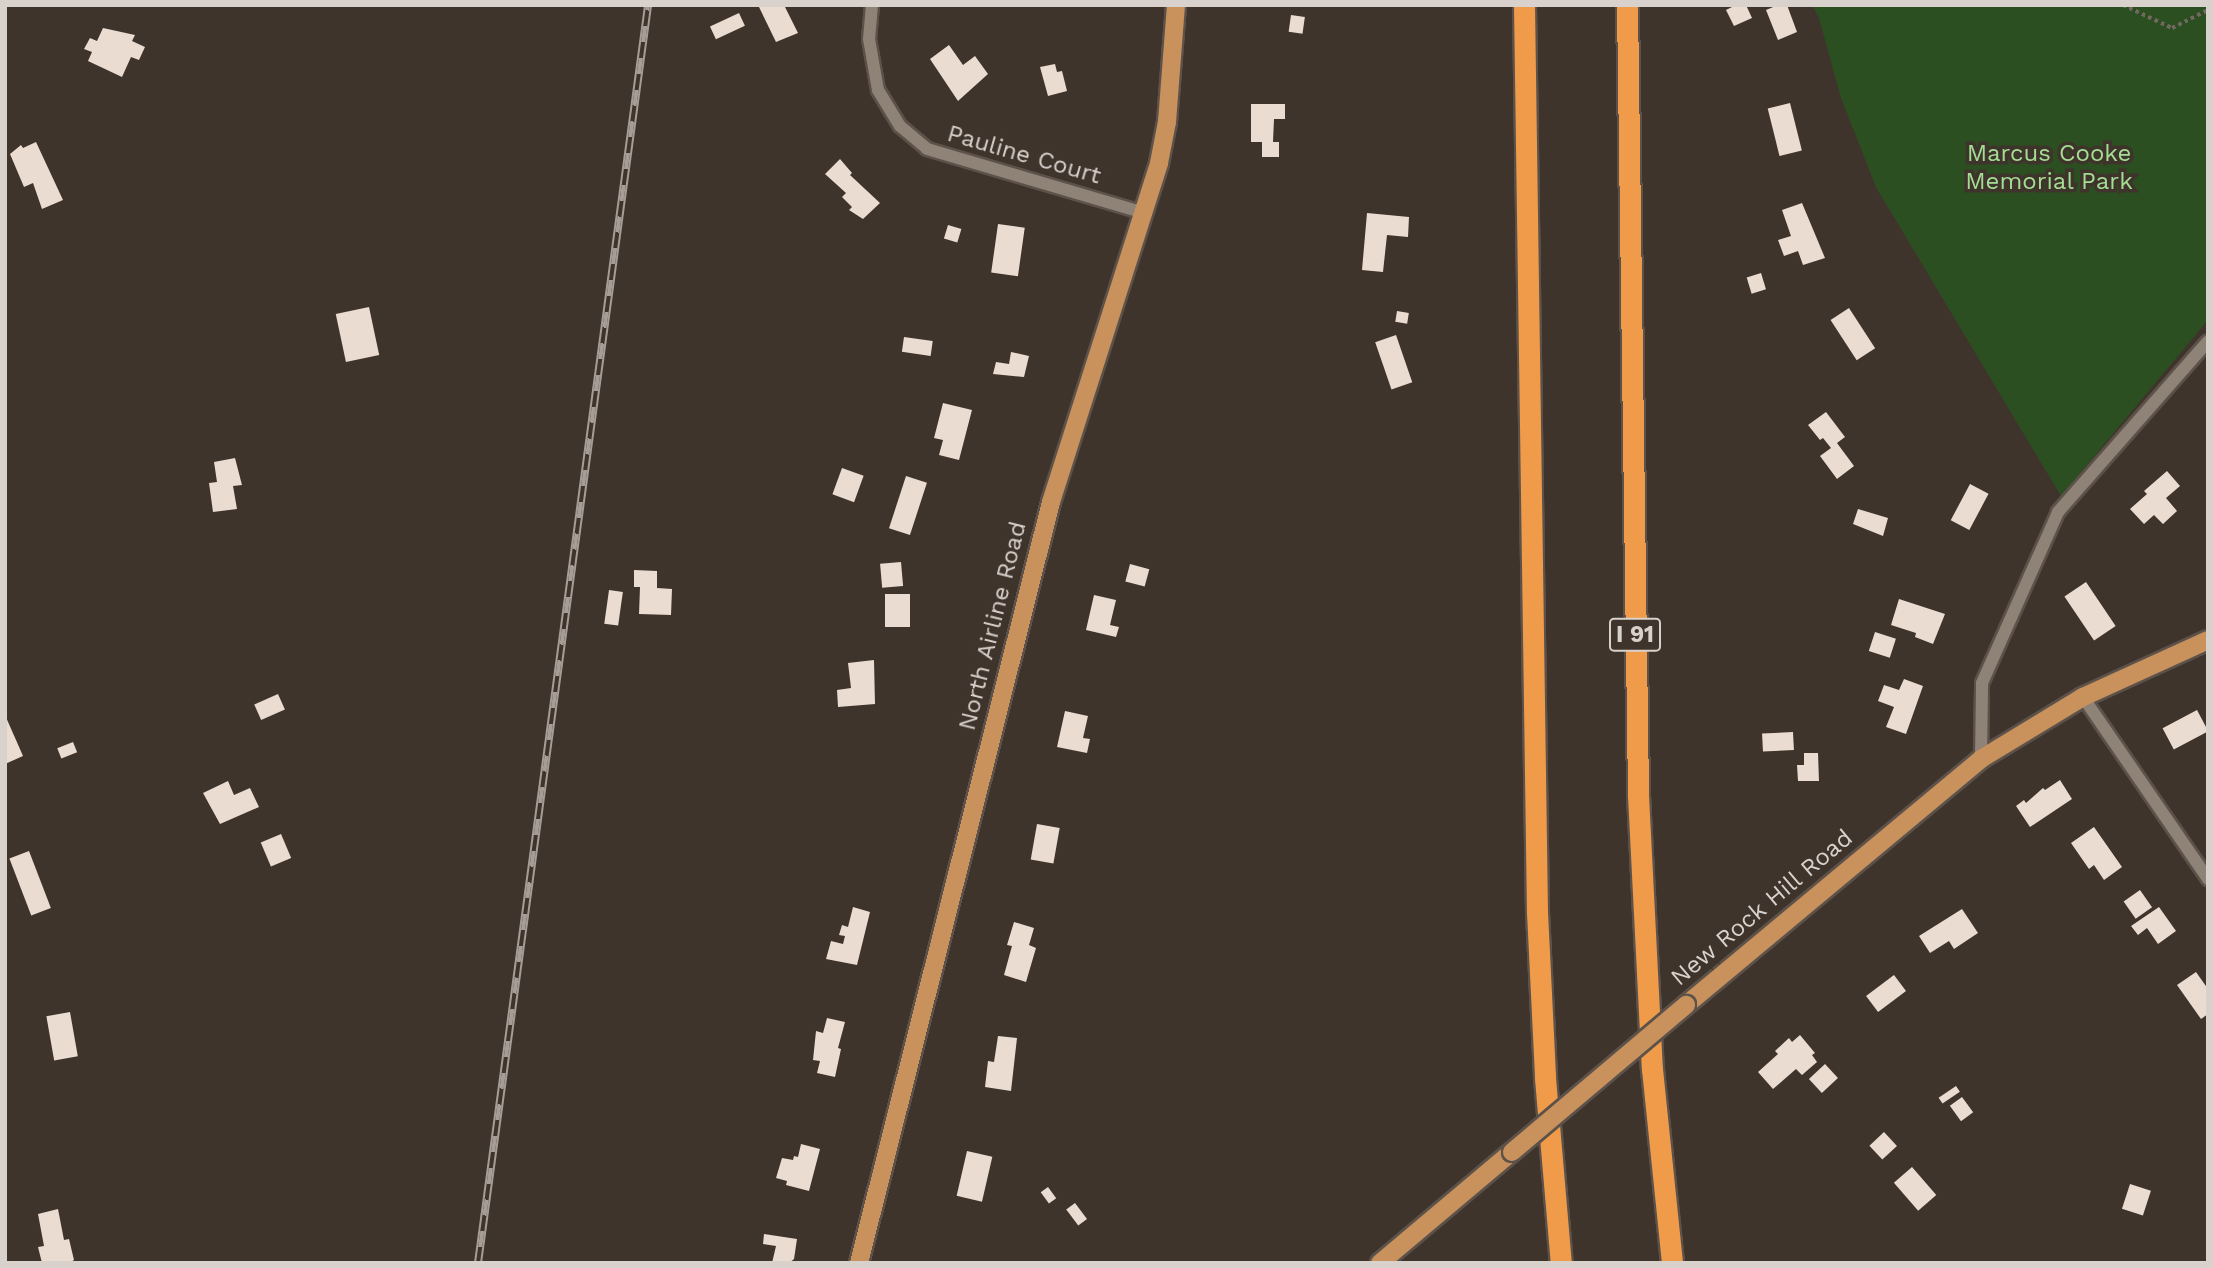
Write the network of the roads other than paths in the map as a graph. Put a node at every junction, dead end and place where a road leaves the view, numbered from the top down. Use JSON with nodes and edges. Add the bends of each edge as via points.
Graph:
{"nodes":[{"id":1,"x":872,"y":5,"type":"edge"},
{"id":2,"x":1176,"y":5,"type":"edge"},
{"id":3,"x":1524,"y":5,"type":"edge"},
{"id":4,"x":1628,"y":5,"type":"edge"},
{"id":5,"x":1144,"y":213,"type":"junction"},
{"id":6,"x":2208,"y":341,"type":"edge"},
{"id":7,"x":2208,"y":640,"type":"edge"},
{"id":8,"x":2083,"y":697,"type":"junction"},
{"id":9,"x":1981,"y":759,"type":"junction"},
{"id":10,"x":2208,"y":879,"type":"edge"},
{"id":11,"x":859,"y":1263,"type":"edge"},
{"id":12,"x":1380,"y":1263,"type":"edge"},
{"id":13,"x":1561,"y":1263,"type":"edge"},
{"id":14,"x":1672,"y":1263,"type":"edge"}],
"edges":[{"from":1,"to":5,"type":"street","name":"Pauline Court","via":[[869,39],[878,90],[900,126],[927,149]]},
{"from":2,"to":5,"type":"main road","name":"North Airline Road","via":[[1167,122]]},
{"from":3,"to":13,"type":"highway","via":[[1536,912]]},
{"from":4,"to":14,"type":"highway","number":"I 91","via":[[1639,809],[1652,1069]]},
{"from":5,"to":11,"type":"main road","name":"North Airline Road","via":[[1051,502]]},
{"from":6,"to":9,"type":"street","via":[[2058,512],[1982,683]]},
{"from":7,"to":8,"type":"main road","name":"New Rock Hill Road"},
{"from":8,"to":9,"type":"main road","name":"New Rock Hill Road"},
{"from":8,"to":10,"type":"street"},
{"from":9,"to":12,"type":"main road","name":"New Rock Hill Road","bridge":true}]}
